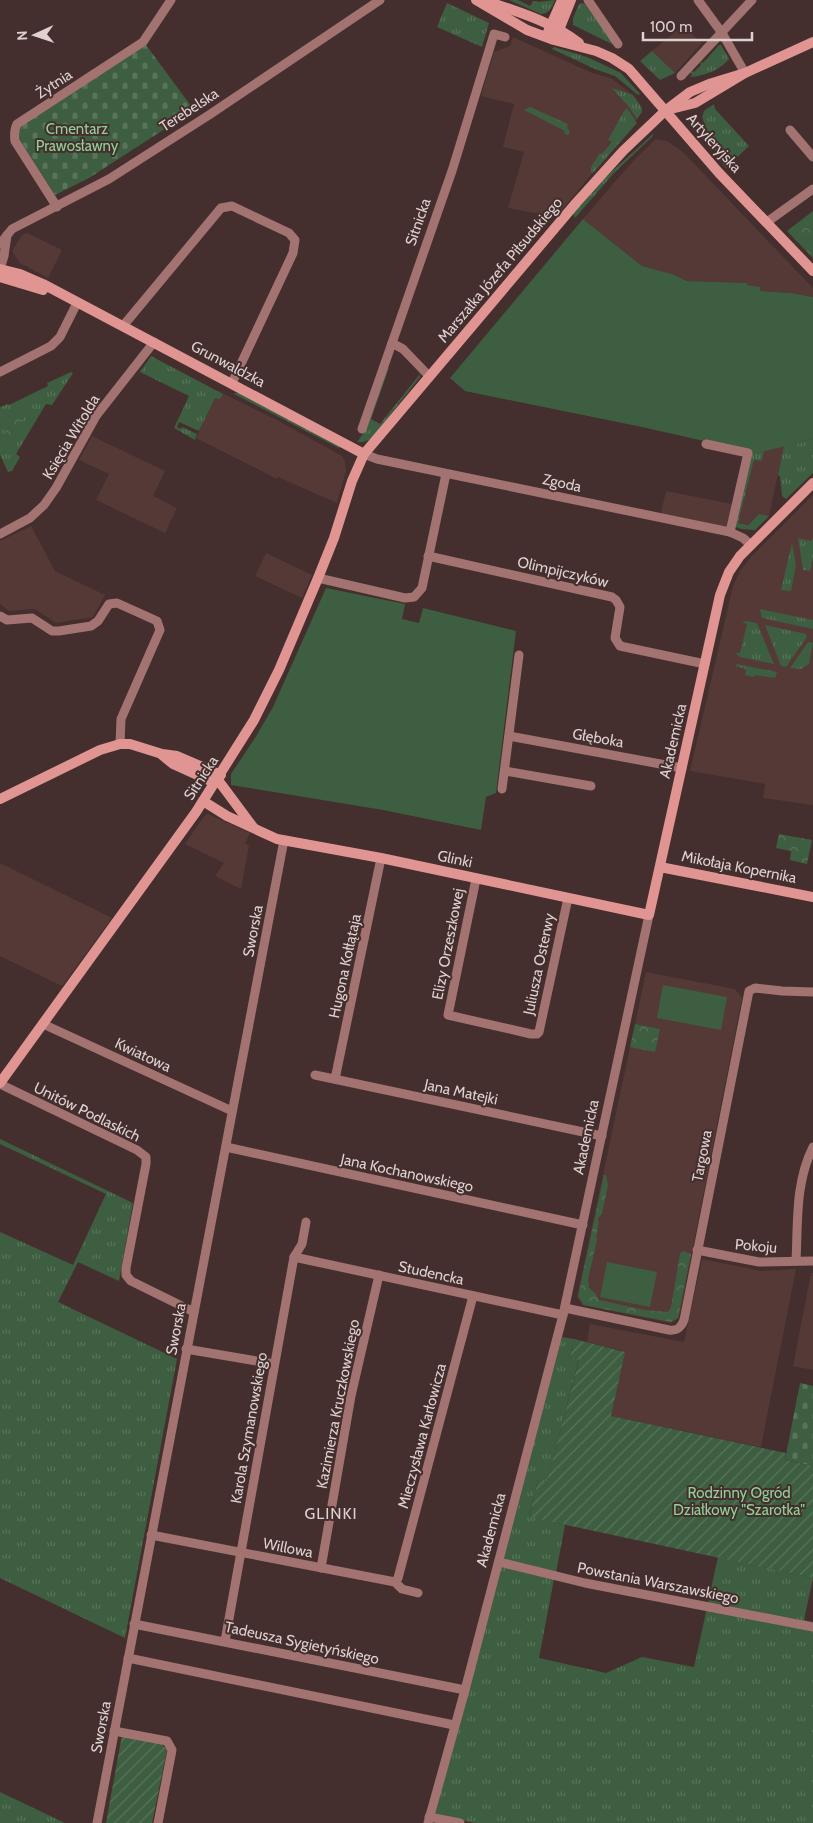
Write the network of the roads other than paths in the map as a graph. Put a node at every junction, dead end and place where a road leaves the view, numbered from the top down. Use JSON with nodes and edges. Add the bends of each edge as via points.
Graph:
{"nodes":[{"id":1,"x":171,"y":0,"type":"edge"},
{"id":2,"x":380,"y":0,"type":"edge"},
{"id":3,"x":476,"y":0,"type":"edge"},
{"id":4,"x":484,"y":0,"type":"edge"},
{"id":5,"x":562,"y":0,"type":"edge"},
{"id":6,"x":571,"y":0,"type":"edge"},
{"id":7,"x":588,"y":0,"type":"edge"},
{"id":8,"x":698,"y":0,"type":"edge"},
{"id":9,"x":752,"y":0,"type":"edge"},
{"id":10,"x":555,"y":28,"type":"junction"},
{"id":11,"x":722,"y":33,"type":"junction"},
{"id":12,"x":505,"y":37,"type":"dead end"},
{"id":13,"x":550,"y":39,"type":"junction"},
{"id":14,"x":813,"y":42,"type":"edge"},
{"id":15,"x":618,"y":44,"type":"dead end"},
{"id":16,"x":584,"y":47,"type":"junction"},
{"id":17,"x":745,"y":73,"type":"junction"},
{"id":18,"x":681,"y":76,"type":"dead end"},
{"id":19,"x":665,"y":111,"type":"junction"},
{"id":20,"x":790,"y":130,"type":"dead end"},
{"id":21,"x":813,"y":157,"type":"edge"},
{"id":22,"x":813,"y":189,"type":"edge"},
{"id":23,"x":57,"y":207,"type":"junction"},
{"id":24,"x":767,"y":222,"type":"junction"},
{"id":25,"x":8,"y":232,"type":"junction"},
{"id":26,"x":0,"y":244,"type":"edge"},
{"id":27,"x":4,"y":256,"type":"junction"},
{"id":28,"x":0,"y":269,"type":"edge"},
{"id":29,"x":813,"y":271,"type":"edge"},
{"id":30,"x":20,"y":274,"type":"junction"},
{"id":31,"x":0,"y":277,"type":"edge"},
{"id":32,"x":77,"y":303,"type":"junction"},
{"id":33,"x":123,"y":326,"type":"junction"},
{"id":34,"x":154,"y":342,"type":"junction"},
{"id":35,"x":392,"y":343,"type":"junction"},
{"id":36,"x":0,"y":372,"type":"edge"},
{"id":37,"x":429,"y":376,"type":"junction"},
{"id":38,"x":232,"y":383,"type":"junction"},
{"id":39,"x":362,"y":429,"type":"dead end"},
{"id":40,"x":706,"y":444,"type":"dead end"},
{"id":41,"x":364,"y":454,"type":"junction"},
{"id":42,"x":446,"y":474,"type":"junction"},
{"id":43,"x":813,"y":483,"type":"edge"},
{"id":44,"x":730,"y":532,"type":"junction"},
{"id":45,"x":0,"y":534,"type":"edge"},
{"id":46,"x":751,"y":545,"type":"junction"},
{"id":47,"x":428,"y":556,"type":"junction"},
{"id":48,"x":318,"y":578,"type":"junction"},
{"id":49,"x":0,"y":616,"type":"edge"},
{"id":50,"x":520,"y":656,"type":"dead end"},
{"id":51,"x":705,"y":664,"type":"junction"},
{"id":52,"x":509,"y":736,"type":"junction"},
{"id":53,"x":120,"y":744,"type":"junction"},
{"id":54,"x":682,"y":768,"type":"junction"},
{"id":55,"x":505,"y":771,"type":"junction"},
{"id":56,"x":218,"y":779,"type":"junction"},
{"id":57,"x":591,"y":786,"type":"dead end"},
{"id":58,"x":502,"y":789,"type":"dead end"},
{"id":59,"x":0,"y":799,"type":"edge"},
{"id":60,"x":203,"y":801,"type":"junction"},
{"id":61,"x":255,"y":829,"type":"junction"},
{"id":62,"x":284,"y":840,"type":"junction"},
{"id":63,"x":381,"y":858,"type":"junction"},
{"id":64,"x":660,"y":867,"type":"junction"},
{"id":65,"x":476,"y":879,"type":"junction"},
{"id":66,"x":813,"y":897,"type":"edge"},
{"id":67,"x":568,"y":898,"type":"junction"},
{"id":68,"x":649,"y":915,"type":"junction"},
{"id":69,"x":813,"y":992,"type":"edge"},
{"id":70,"x":448,"y":1015,"type":"joint"},
{"id":71,"x":43,"y":1024,"type":"junction"},
{"id":72,"x":315,"y":1075,"type":"dead end"},
{"id":73,"x":335,"y":1079,"type":"junction"},
{"id":74,"x":0,"y":1084,"type":"edge"},
{"id":75,"x":232,"y":1111,"type":"junction"},
{"id":76,"x":602,"y":1136,"type":"junction"},
{"id":77,"x":226,"y":1148,"type":"junction"},
{"id":78,"x":813,"y":1148,"type":"edge"},
{"id":79,"x":306,"y":1222,"type":"dead end"},
{"id":80,"x":583,"y":1225,"type":"junction"},
{"id":81,"x":697,"y":1250,"type":"junction"},
{"id":82,"x":294,"y":1257,"type":"junction"},
{"id":83,"x":813,"y":1260,"type":"edge"},
{"id":84,"x":796,"y":1261,"type":"junction"},
{"id":85,"x":379,"y":1276,"type":"junction"},
{"id":86,"x":473,"y":1296,"type":"junction"},
{"id":87,"x":564,"y":1311,"type":"junction"},
{"id":88,"x":194,"y":1312,"type":"junction"},
{"id":89,"x":678,"y":1329,"type":"joint"},
{"id":90,"x":186,"y":1349,"type":"junction"},
{"id":91,"x":274,"y":1364,"type":"junction"},
{"id":92,"x":151,"y":1535,"type":"junction"},
{"id":93,"x":242,"y":1553,"type":"junction"},
{"id":94,"x":498,"y":1562,"type":"junction"},
{"id":95,"x":321,"y":1568,"type":"junction"},
{"id":96,"x":395,"y":1582,"type":"junction"},
{"id":97,"x":418,"y":1593,"type":"dead end"},
{"id":98,"x":134,"y":1624,"type":"junction"},
{"id":99,"x":813,"y":1627,"type":"edge"},
{"id":100,"x":225,"y":1641,"type":"junction"},
{"id":101,"x":128,"y":1658,"type":"junction"},
{"id":102,"x":465,"y":1690,"type":"junction"},
{"id":103,"x":454,"y":1725,"type":"junction"},
{"id":104,"x":114,"y":1731,"type":"junction"},
{"id":105,"x":429,"y":1820,"type":"edge"},
{"id":106,"x":97,"y":1823,"type":"edge"},
{"id":107,"x":158,"y":1823,"type":"edge"},
{"id":108,"x":460,"y":1823,"type":"edge"}],
"edges":[{"from":1,"to":23,"type":"street","name":"Żytnia","via":[[143,42],[17,124],[16,140]]},
{"from":2,"to":23,"type":"street","name":"Terebelska","via":[[209,115]]},
{"from":3,"to":13,"type":"street","name":"Artyleryjska"},
{"from":4,"to":10,"type":"street","name":"Artyleryjska"},
{"from":5,"to":10,"type":"street"},
{"from":6,"to":10,"type":"street"},
{"from":7,"to":15,"type":"street"},
{"from":8,"to":11,"type":"street"},
{"from":9,"to":11,"type":"street"},
{"from":10,"to":13,"type":"street"},
{"from":10,"to":16,"type":"street","name":"Artyleryjska"},
{"from":11,"to":17,"type":"street"},
{"from":11,"to":18,"type":"street"},
{"from":12,"to":35,"type":"street","name":"Sitnicka","via":[[494,34],[452,171]]},
{"from":13,"to":16,"type":"street","name":"Artyleryjska"},
{"from":14,"to":17,"type":"street","name":"Marszałka Józefa Piłsudskiego"},
{"from":16,"to":19,"type":"street","name":"Artyleryjska","via":[[629,69]]},
{"from":17,"to":19,"type":"street","name":"Marszałka Józefa Piłsudskiego","via":[[690,92]]},
{"from":19,"to":24,"type":"street","name":"Artyleryjska"},
{"from":19,"to":37,"type":"street","name":"Marszałka Józefa Piłsudskiego","via":[[594,182]]},
{"from":20,"to":21,"type":"street"},
{"from":22,"to":24,"type":"street"},
{"from":23,"to":25,"type":"street","name":"Terebelska"},
{"from":24,"to":29,"type":"street","name":"Artyleryjska"},
{"from":25,"to":26,"type":"street","name":"Terebelska"},
{"from":25,"to":27,"type":"street"},
{"from":27,"to":28,"type":"street"},
{"from":27,"to":30,"type":"street"},
{"from":28,"to":30,"type":"street"},
{"from":30,"to":32,"type":"street"},
{"from":31,"to":32,"type":"street"},
{"from":32,"to":33,"type":"street","name":"Grunwaldzka"},
{"from":32,"to":36,"type":"street","via":[[60,336],[51,346]]},
{"from":33,"to":34,"type":"street","name":"Grunwaldzka"},
{"from":33,"to":38,"type":"street","via":[[221,208],[232,206],[284,230],[295,240],[293,253]]},
{"from":34,"to":38,"type":"street","name":"Grunwaldzka"},
{"from":34,"to":45,"type":"street","name":"Księcia Witolda","via":[[96,416],[44,505],[30,518]]},
{"from":35,"to":37,"type":"street","via":[[403,348]]},
{"from":35,"to":39,"type":"street","name":"Sitnicka"},
{"from":37,"to":41,"type":"street","name":"Marszałka Józefa Piłsudskiego"},
{"from":38,"to":41,"type":"street","name":"Grunwaldzka"},
{"from":40,"to":44,"type":"street","via":[[748,454]]},
{"from":41,"to":42,"type":"street","name":"Zgoda"},
{"from":41,"to":48,"type":"street","name":"Sitnicka"},
{"from":42,"to":44,"type":"street","name":"Zgoda"},
{"from":42,"to":47,"type":"street"},
{"from":43,"to":46,"type":"street","name":"Akademicka"},
{"from":44,"to":46,"type":"street","name":"Zgoda"},
{"from":46,"to":51,"type":"street","name":"Akademicka","via":[[733,565],[720,595]]},
{"from":47,"to":48,"type":"street","via":[[422,588],[414,597],[405,598]]},
{"from":47,"to":51,"type":"street","name":"Olimpijczyków","via":[[612,597],[620,607],[615,638],[620,646]]},
{"from":48,"to":56,"type":"street","name":"Sitnicka","via":[[267,696]]},
{"from":49,"to":53,"type":"street","via":[[10,620],[32,618],[52,631],[59,631],[91,626],[109,604],[116,603],[157,621],[160,630],[121,719]]},
{"from":50,"to":52,"type":"street"},
{"from":51,"to":54,"type":"street","name":"Akademicka"},
{"from":52,"to":54,"type":"street","name":"Głęboka"},
{"from":52,"to":55,"type":"street"},
{"from":53,"to":56,"type":"street","via":[[177,756]]},
{"from":53,"to":59,"type":"street","via":[[100,750]]},
{"from":54,"to":64,"type":"street","name":"Akademicka"},
{"from":55,"to":57,"type":"street"},
{"from":55,"to":58,"type":"street"},
{"from":56,"to":60,"type":"street","name":"Sitnicka"},
{"from":56,"to":61,"type":"street"},
{"from":60,"to":61,"type":"street","name":"Glinki"},
{"from":60,"to":71,"type":"street","name":"Sitnicka"},
{"from":61,"to":62,"type":"street","name":"Glinki"},
{"from":62,"to":63,"type":"street","name":"Glinki"},
{"from":62,"to":75,"type":"street","name":"Sworska"},
{"from":63,"to":65,"type":"street","name":"Glinki"},
{"from":63,"to":73,"type":"street","name":"Hugona Kołłątaja"},
{"from":64,"to":66,"type":"street","name":"Mikołaja Kopernika"},
{"from":64,"to":68,"type":"street","name":"Akademicka"},
{"from":65,"to":67,"type":"street","name":"Glinki"},
{"from":65,"to":70,"type":"street","name":"Elizy Orzeszkowej"},
{"from":67,"to":68,"type":"street","name":"Glinki"},
{"from":67,"to":70,"type":"street","name":"Juliusza Osterwy","via":[[537,1034]]},
{"from":68,"to":76,"type":"street","name":"Akademicka"},
{"from":69,"to":81,"type":"street","name":"Targowa","via":[[752,988],[749,991]]},
{"from":71,"to":74,"type":"street","name":"Sitnicka"},
{"from":71,"to":75,"type":"street","name":"Kwiatowa"},
{"from":72,"to":73,"type":"street","name":"Jana Matejki"},
{"from":73,"to":76,"type":"street","name":"Jana Matejki"},
{"from":74,"to":88,"type":"street","name":"Unitów Podlaskich","via":[[146,1157],[126,1275],[131,1281]]},
{"from":75,"to":77,"type":"street","name":"Sworska"},
{"from":76,"to":80,"type":"street","name":"Akademicka"},
{"from":77,"to":80,"type":"street","name":"Jana Kochanowskiego"},
{"from":77,"to":88,"type":"street","name":"Sworska"},
{"from":78,"to":84,"type":"street","via":[[799,1190]]},
{"from":79,"to":82,"type":"street","name":"Karola Szymanowskiego","via":[[302,1244]]},
{"from":80,"to":87,"type":"street","name":"Akademicka"},
{"from":81,"to":84,"type":"street","name":"Pokoju","via":[[759,1262]]},
{"from":81,"to":89,"type":"street","name":"Targowa","via":[[684,1320]]},
{"from":82,"to":85,"type":"street","name":"Studencka"},
{"from":82,"to":91,"type":"street","name":"Karola Szymanowskiego"},
{"from":83,"to":84,"type":"street","name":"Pokoju"},
{"from":85,"to":86,"type":"street","name":"Studencka"},
{"from":85,"to":95,"type":"street","name":"Kazimierza Kruczkowskiego","via":[[350,1396]]},
{"from":86,"to":87,"type":"street","name":"Studencka"},
{"from":86,"to":96,"type":"street","name":"Mieczysława Karłowicza"},
{"from":87,"to":89,"type":"street","name":"Studencka"},
{"from":87,"to":94,"type":"street","name":"Akademicka"},
{"from":88,"to":90,"type":"street","name":"Sworska"},
{"from":90,"to":91,"type":"street"},
{"from":90,"to":92,"type":"street","name":"Sworska"},
{"from":91,"to":93,"type":"street","name":"Karola Szymanowskiego"},
{"from":92,"to":93,"type":"street","name":"Willowa"},
{"from":92,"to":98,"type":"street","name":"Sworska"},
{"from":93,"to":95,"type":"street","name":"Willowa"},
{"from":93,"to":100,"type":"street","name":"Karola Szymanowskiego"},
{"from":94,"to":99,"type":"street","name":"Powstania Warszawskiego","via":[[585,1583]]},
{"from":94,"to":102,"type":"street","name":"Akademicka"},
{"from":95,"to":96,"type":"street","name":"Willowa"},
{"from":96,"to":97,"type":"street","name":"Willowa","via":[[402,1589]]},
{"from":98,"to":100,"type":"street","name":"Tadeusza Sygietyńskiego"},
{"from":98,"to":101,"type":"street","name":"Sworska"},
{"from":100,"to":102,"type":"street","name":"Tadeusza Sygietyńskiego"},
{"from":101,"to":103,"type":"street"},
{"from":101,"to":104,"type":"street","name":"Sworska"},
{"from":102,"to":103,"type":"street","name":"Akademicka"},
{"from":103,"to":105,"type":"street","name":"Akademicka"},
{"from":104,"to":106,"type":"street","name":"Sworska"},
{"from":104,"to":107,"type":"street","via":[[167,1741],[172,1750]]},
{"from":105,"to":108,"type":"street"}]}
